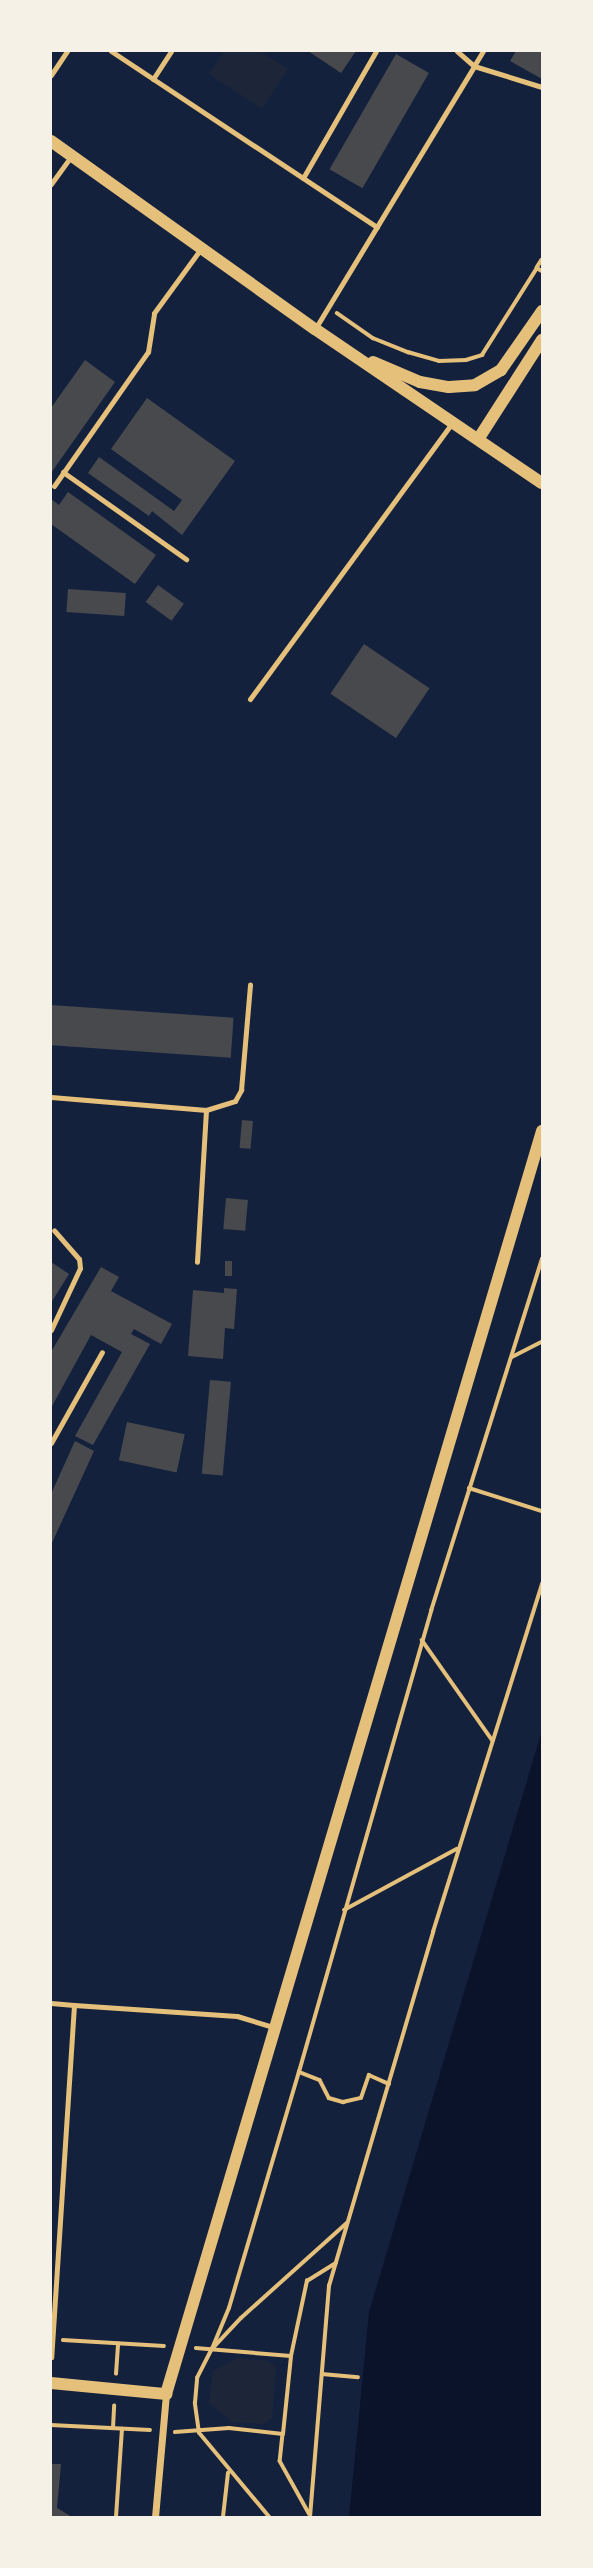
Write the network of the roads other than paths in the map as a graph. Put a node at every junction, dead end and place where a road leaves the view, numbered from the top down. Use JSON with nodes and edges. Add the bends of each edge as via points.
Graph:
{"nodes":[{"id":1,"x":67,"y":51,"type":"edge"},
{"id":2,"x":111,"y":51,"type":"edge"},
{"id":3,"x":171,"y":51,"type":"edge"},
{"id":4,"x":376,"y":51,"type":"edge"},
{"id":5,"x":457,"y":51,"type":"edge"},
{"id":6,"x":483,"y":51,"type":"edge"},
{"id":7,"x":474,"y":66,"type":"junction"},
{"id":8,"x":51,"y":75,"type":"edge"},
{"id":9,"x":153,"y":79,"type":"junction"},
{"id":10,"x":542,"y":87,"type":"edge"},
{"id":11,"x":51,"y":141,"type":"edge"},
{"id":12,"x":72,"y":155,"type":"junction"},
{"id":13,"x":303,"y":178,"type":"junction"},
{"id":14,"x":51,"y":184,"type":"edge"},
{"id":15,"x":377,"y":227,"type":"junction"},
{"id":16,"x":200,"y":250,"type":"junction"},
{"id":17,"x":542,"y":311,"type":"edge"},
{"id":18,"x":315,"y":329,"type":"junction"},
{"id":19,"x":542,"y":340,"type":"edge"},
{"id":20,"x":353,"y":355,"type":"junction"},
{"id":21,"x":453,"y":422,"type":"junction"},
{"id":22,"x":479,"y":438,"type":"junction"},
{"id":23,"x":64,"y":472,"type":"junction"},
{"id":24,"x":542,"y":483,"type":"edge"},
{"id":25,"x":54,"y":486,"type":"dead end"},
{"id":26,"x":186,"y":559,"type":"dead end"},
{"id":27,"x":250,"y":699,"type":"dead end"},
{"id":28,"x":250,"y":984,"type":"dead end"},
{"id":29,"x":51,"y":1097,"type":"edge"},
{"id":30,"x":206,"y":1110,"type":"junction"},
{"id":31,"x":542,"y":1131,"type":"edge"},
{"id":32,"x":54,"y":1230,"type":"dead end"},
{"id":33,"x":197,"y":1262,"type":"dead end"},
{"id":34,"x":51,"y":1329,"type":"edge"},
{"id":35,"x":102,"y":1352,"type":"dead end"},
{"id":36,"x":52,"y":1438,"type":"edge"},
{"id":37,"x":51,"y":2003,"type":"edge"},
{"id":38,"x":74,"y":2005,"type":"junction"},
{"id":39,"x":273,"y":2027,"type":"junction"},
{"id":40,"x":51,"y":2234,"type":"edge"},
{"id":41,"x":61,"y":2234,"type":"junction"},
{"id":42,"x":52,"y":2340,"type":"edge"},
{"id":43,"x":51,"y":2357,"type":"edge"},
{"id":44,"x":51,"y":2383,"type":"edge"},
{"id":45,"x":166,"y":2394,"type":"junction"},
{"id":46,"x":155,"y":2517,"type":"edge"}],
"edges":[{"from":1,"to":8,"type":"lane"},
{"from":2,"to":9,"type":"lane"},
{"from":3,"to":9,"type":"lane"},
{"from":4,"to":13,"type":"lane"},
{"from":5,"to":7,"type":"lane"},
{"from":6,"to":7,"type":"lane"},
{"from":7,"to":10,"type":"lane"},
{"from":7,"to":15,"type":"lane"},
{"from":9,"to":13,"type":"lane"},
{"from":11,"to":12,"type":"street"},
{"from":12,"to":14,"type":"lane"},
{"from":12,"to":16,"type":"street"},
{"from":13,"to":15,"type":"lane"},
{"from":15,"to":18,"type":"lane"},
{"from":16,"to":18,"type":"street"},
{"from":16,"to":23,"type":"lane","via":[[154,313],[148,352]]},
{"from":17,"to":20,"type":"street","via":[[501,370],[475,385],[420,382]]},
{"from":18,"to":20,"type":"street"},
{"from":19,"to":22,"type":"street"},
{"from":20,"to":21,"type":"street"},
{"from":21,"to":22,"type":"street"},
{"from":21,"to":27,"type":"lane"},
{"from":22,"to":24,"type":"street"},
{"from":23,"to":25,"type":"lane"},
{"from":23,"to":26,"type":"lane"},
{"from":28,"to":30,"type":"lane","via":[[242,1090],[235,1101]]},
{"from":29,"to":30,"type":"lane"},
{"from":30,"to":33,"type":"lane"},
{"from":31,"to":39,"type":"street"},
{"from":32,"to":34,"type":"lane","via":[[79,1259],[80,1268]]},
{"from":35,"to":36,"type":"lane"},
{"from":37,"to":38,"type":"lane"},
{"from":38,"to":39,"type":"lane","via":[[237,2016]]},
{"from":38,"to":41,"type":"lane"},
{"from":39,"to":45,"type":"street"},
{"from":40,"to":41,"type":"lane"},
{"from":41,"to":42,"type":"lane"},
{"from":42,"to":43,"type":"lane"},
{"from":44,"to":45,"type":"street"},
{"from":45,"to":46,"type":"street"}]}
